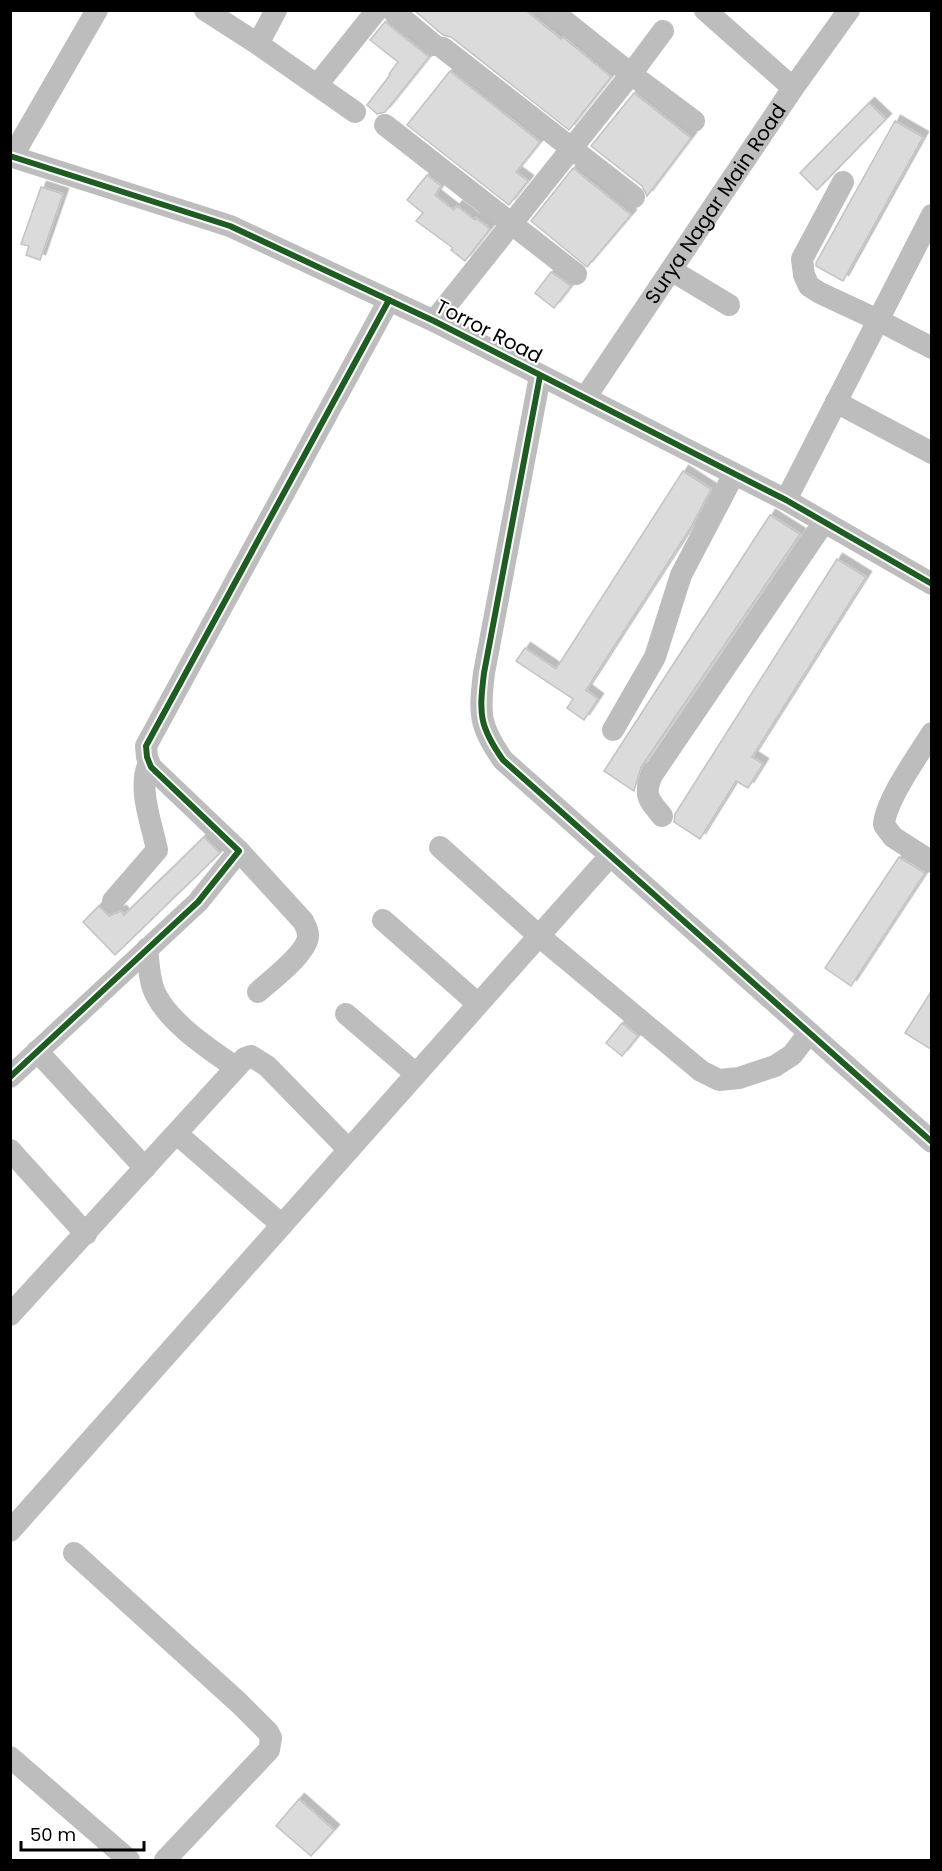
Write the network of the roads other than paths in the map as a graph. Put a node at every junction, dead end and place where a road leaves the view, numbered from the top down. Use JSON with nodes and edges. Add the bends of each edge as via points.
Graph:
{"nodes":[{"id":1,"x":97,"y":10,"type":"edge"},
{"id":2,"x":205,"y":10,"type":"edge"},
{"id":3,"x":276,"y":10,"type":"edge"},
{"id":4,"x":378,"y":10,"type":"edge"},
{"id":5,"x":392,"y":10,"type":"edge"},
{"id":6,"x":551,"y":10,"type":"edge"},
{"id":7,"x":849,"y":10,"type":"edge"},
{"id":8,"x":716,"y":14,"type":"edge"},
{"id":9,"x":663,"y":31,"type":"dead end"},
{"id":10,"x":258,"y":44,"type":"junction"},
{"id":11,"x":631,"y":75,"type":"junction"},
{"id":12,"x":317,"y":85,"type":"junction"},
{"id":13,"x":793,"y":87,"type":"junction"},
{"id":14,"x":355,"y":112,"type":"dead end"},
{"id":15,"x":694,"y":121,"type":"dead end"},
{"id":16,"x":385,"y":125,"type":"dead end"},
{"id":17,"x":572,"y":148,"type":"junction"},
{"id":18,"x":11,"y":157,"type":"edge"},
{"id":19,"x":843,"y":182,"type":"dead end"},
{"id":20,"x":634,"y":197,"type":"dead end"},
{"id":21,"x":932,"y":215,"type":"edge"},
{"id":22,"x":511,"y":224,"type":"junction"},
{"id":23,"x":926,"y":240,"type":"edge"},
{"id":24,"x":671,"y":270,"type":"junction"},
{"id":25,"x":576,"y":274,"type":"dead end"},
{"id":26,"x":389,"y":300,"type":"junction"},
{"id":27,"x":729,"y":305,"type":"dead end"},
{"id":28,"x":878,"y":320,"type":"junction"},
{"id":29,"x":434,"y":321,"type":"junction"},
{"id":30,"x":932,"y":348,"type":"edge"},
{"id":31,"x":540,"y":376,"type":"junction"},
{"id":32,"x":585,"y":398,"type":"junction"},
{"id":33,"x":836,"y":402,"type":"junction"},
{"id":34,"x":932,"y":453,"type":"edge"},
{"id":35,"x":734,"y":474,"type":"junction"},
{"id":36,"x":786,"y":500,"type":"junction"},
{"id":37,"x":824,"y":522,"type":"junction"},
{"id":38,"x":932,"y":584,"type":"edge"},
{"id":39,"x":613,"y":730,"type":"dead end"},
{"id":40,"x":932,"y":733,"type":"edge"},
{"id":41,"x":149,"y":763,"type":"junction"},
{"id":42,"x":662,"y":816,"type":"dead end"},
{"id":43,"x":440,"y":847,"type":"dead end"},
{"id":44,"x":239,"y":850,"type":"junction"},
{"id":45,"x":610,"y":856,"type":"junction"},
{"id":46,"x":932,"y":862,"type":"edge"},
{"id":47,"x":113,"y":901,"type":"dead end"},
{"id":48,"x":383,"y":920,"type":"dead end"},
{"id":49,"x":539,"y":936,"type":"junction"},
{"id":50,"x":147,"y":949,"type":"junction"},
{"id":51,"x":258,"y":992,"type":"dead end"},
{"id":52,"x":478,"y":1004,"type":"junction"},
{"id":53,"x":346,"y":1014,"type":"dead end"},
{"id":54,"x":809,"y":1033,"type":"junction"},
{"id":55,"x":37,"y":1051,"type":"junction"},
{"id":56,"x":235,"y":1067,"type":"junction"},
{"id":57,"x":417,"y":1074,"type":"junction"},
{"id":58,"x":10,"y":1077,"type":"edge"},
{"id":59,"x":177,"y":1134,"type":"junction"},
{"id":60,"x":932,"y":1142,"type":"edge"},
{"id":61,"x":10,"y":1150,"type":"edge"},
{"id":62,"x":349,"y":1150,"type":"junction"},
{"id":63,"x":145,"y":1168,"type":"junction"},
{"id":64,"x":282,"y":1225,"type":"junction"},
{"id":65,"x":86,"y":1234,"type":"junction"},
{"id":66,"x":10,"y":1315,"type":"edge"},
{"id":67,"x":10,"y":1531,"type":"edge"},
{"id":68,"x":74,"y":1553,"type":"dead end"},
{"id":69,"x":10,"y":1757,"type":"edge"},
{"id":70,"x":129,"y":1860,"type":"edge"},
{"id":71,"x":165,"y":1860,"type":"edge"}],
"edges":[{"from":1,"to":18,"type":"street"},
{"from":2,"to":10,"type":"street"},
{"from":3,"to":10,"type":"street"},
{"from":4,"to":12,"type":"street"},
{"from":5,"to":17,"type":"street"},
{"from":6,"to":11,"type":"street"},
{"from":7,"to":13,"type":"street","name":"Surya Nagar Main Road"},
{"from":8,"to":13,"type":"street"},
{"from":9,"to":11,"type":"street"},
{"from":10,"to":12,"type":"street"},
{"from":11,"to":15,"type":"street"},
{"from":11,"to":17,"type":"street"},
{"from":12,"to":14,"type":"street"},
{"from":13,"to":24,"type":"street","name":"Surya Nagar Main Road"},
{"from":16,"to":22,"type":"street"},
{"from":17,"to":20,"type":"street"},
{"from":17,"to":22,"type":"street"},
{"from":18,"to":26,"type":"street","name":"Torror Road","via":[[230,226]]},
{"from":19,"to":28,"type":"street","via":[[802,259],[804,275],[809,286],[820,293]]},
{"from":21,"to":23,"type":"street"},
{"from":22,"to":25,"type":"street"},
{"from":22,"to":29,"type":"street"},
{"from":23,"to":28,"type":"street"},
{"from":24,"to":27,"type":"street"},
{"from":24,"to":32,"type":"street","name":"Surya Nagar Main Road"},
{"from":26,"to":29,"type":"street","name":"Torror Road"},
{"from":26,"to":41,"type":"street","via":[[153,731],[146,746]]},
{"from":28,"to":30,"type":"street"},
{"from":28,"to":33,"type":"street"},
{"from":29,"to":31,"type":"street","name":"Torror Road"},
{"from":31,"to":32,"type":"street","name":"Torror Road"},
{"from":31,"to":45,"type":"street","via":[[484,674],[481,719],[487,738],[503,760]]},
{"from":32,"to":35,"type":"street","name":"Torror Road"},
{"from":33,"to":34,"type":"street"},
{"from":33,"to":36,"type":"street"},
{"from":35,"to":36,"type":"street","name":"Torror Road"},
{"from":35,"to":39,"type":"street","via":[[681,575],[655,657]]},
{"from":36,"to":37,"type":"street","name":"Torror Road"},
{"from":37,"to":38,"type":"street","name":"Torror Road"},
{"from":37,"to":42,"type":"street","via":[[652,775],[646,788],[648,799]]},
{"from":40,"to":46,"type":"street","via":[[894,797],[884,825],[893,837]]},
{"from":41,"to":44,"type":"street"},
{"from":41,"to":47,"type":"street","via":[[144,773],[157,850]]},
{"from":43,"to":49,"type":"street"},
{"from":44,"to":50,"type":"street","via":[[198,902]]},
{"from":44,"to":51,"type":"street","via":[[303,921],[309,933],[300,953]]},
{"from":45,"to":49,"type":"street"},
{"from":45,"to":54,"type":"street"},
{"from":48,"to":52,"type":"street"},
{"from":49,"to":52,"type":"street"},
{"from":49,"to":54,"type":"street","via":[[701,1071],[719,1080],[775,1066],[792,1054]]},
{"from":50,"to":55,"type":"street"},
{"from":50,"to":56,"type":"street","via":[[155,994],[168,1013]]},
{"from":52,"to":57,"type":"street"},
{"from":53,"to":57,"type":"street"},
{"from":54,"to":60,"type":"street"},
{"from":55,"to":58,"type":"street"},
{"from":55,"to":63,"type":"street"},
{"from":56,"to":59,"type":"street"},
{"from":56,"to":62,"type":"street","via":[[245,1058],[258,1059]]},
{"from":57,"to":62,"type":"street"},
{"from":59,"to":63,"type":"street"},
{"from":59,"to":64,"type":"street"},
{"from":61,"to":65,"type":"street"},
{"from":62,"to":64,"type":"street"},
{"from":63,"to":65,"type":"street"},
{"from":64,"to":67,"type":"street"},
{"from":65,"to":66,"type":"street"},
{"from":68,"to":71,"type":"street","via":[[239,1703],[271,1738],[268,1750]]},
{"from":69,"to":70,"type":"street"}]}
